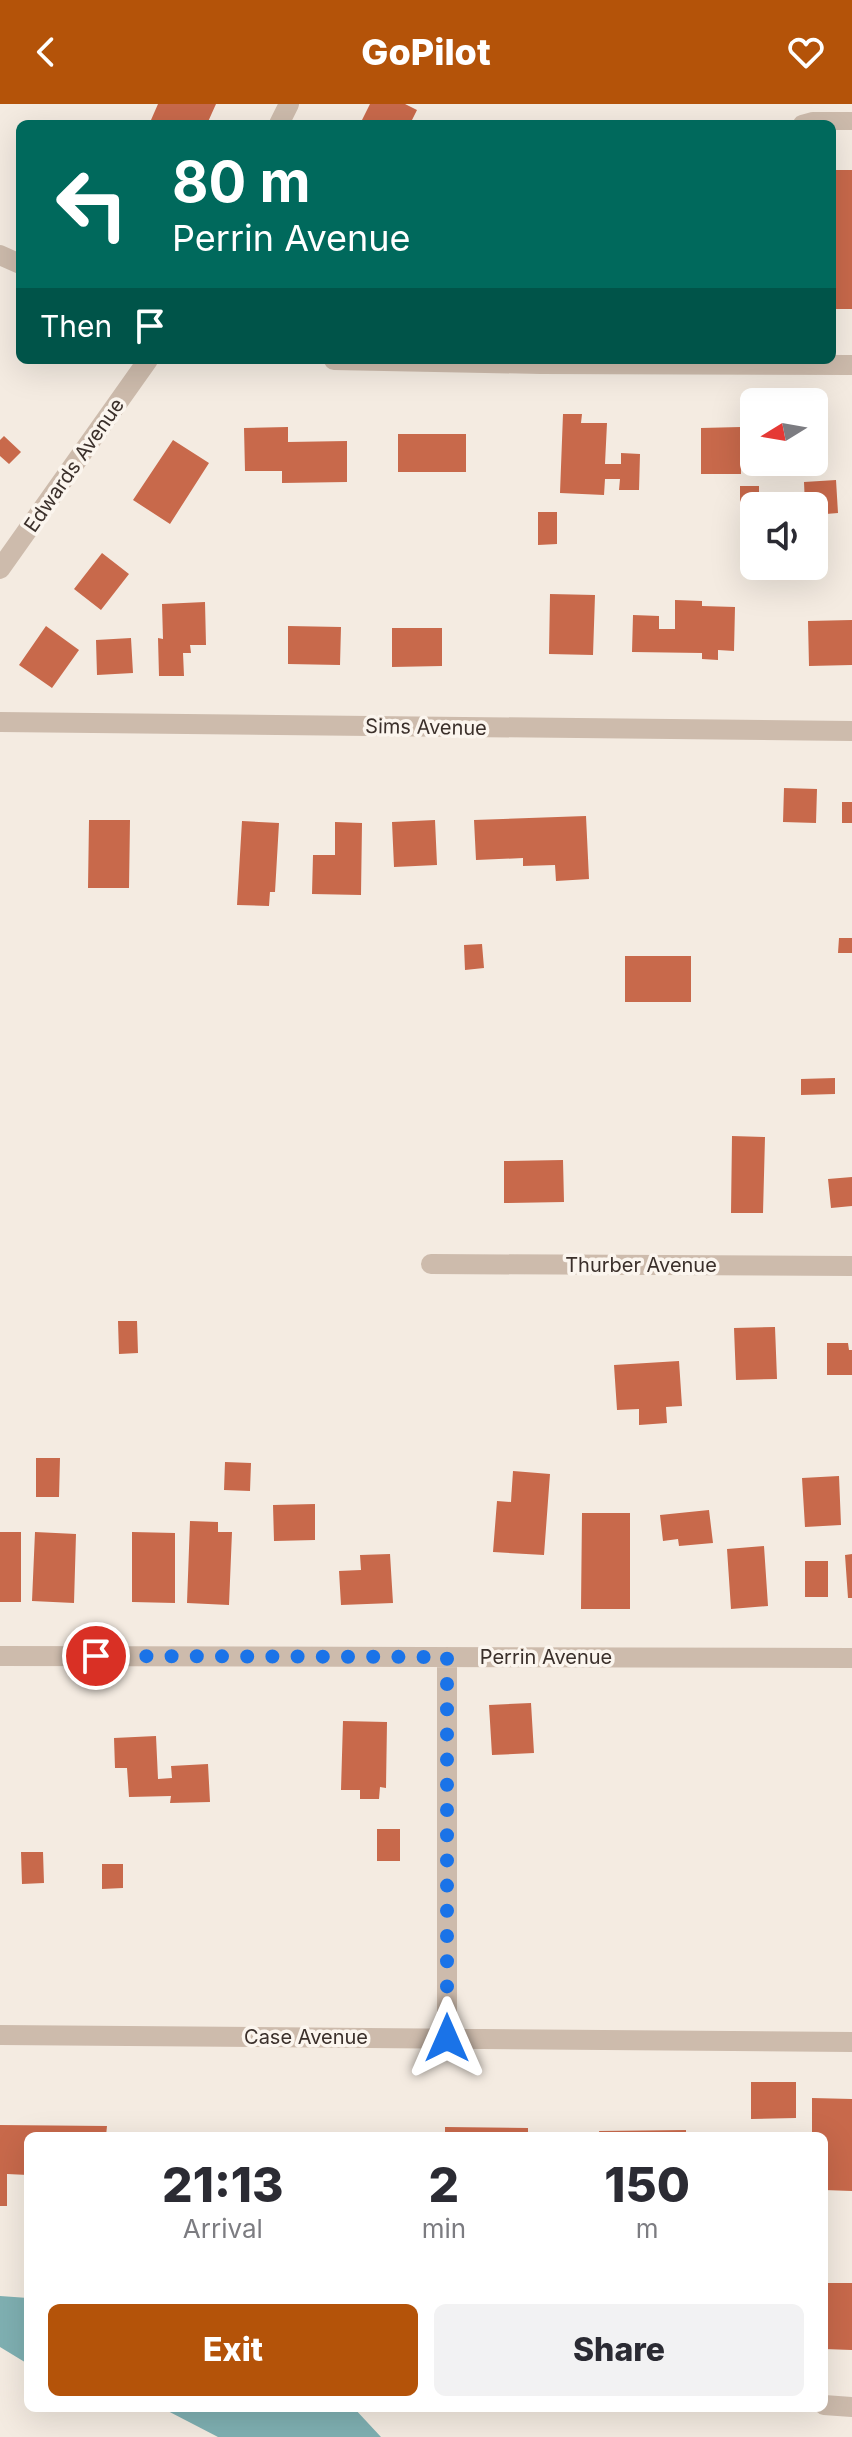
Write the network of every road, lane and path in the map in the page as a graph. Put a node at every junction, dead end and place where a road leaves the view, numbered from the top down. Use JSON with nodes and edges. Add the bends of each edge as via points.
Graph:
{"nodes":[{"id":1,"x":145,"y":364,"type":"edge"},
{"id":2,"x":801,"y":364,"type":"edge"},
{"id":3,"x":852,"y":365,"type":"edge"},
{"id":4,"x":0,"y":569,"type":"edge"},
{"id":5,"x":0,"y":722,"type":"edge"},
{"id":6,"x":852,"y":731,"type":"edge"},
{"id":7,"x":431,"y":1264,"type":"dead end"},
{"id":8,"x":852,"y":1266,"type":"edge"},
{"id":9,"x":0,"y":1656,"type":"edge"},
{"id":10,"x":447,"y":1657,"type":"junction"},
{"id":11,"x":852,"y":1658,"type":"edge"},
{"id":12,"x":0,"y":2035,"type":"edge"},
{"id":13,"x":447,"y":2038,"type":"junction"},
{"id":14,"x":852,"y":2042,"type":"edge"},
{"id":15,"x":828,"y":2405,"type":"edge"},
{"id":16,"x":852,"y":2407,"type":"edge"}],
"edges":[{"from":1,"to":4,"type":"street","name":"Edwards Avenue"},
{"from":2,"to":3,"type":"street"},
{"from":5,"to":6,"type":"street","name":"Sims Avenue"},
{"from":7,"to":8,"type":"street","name":"Thurber Avenue"},
{"from":9,"to":10,"type":"street","name":"Perrin Avenue"},
{"from":10,"to":11,"type":"street","name":"Perrin Avenue"},
{"from":10,"to":13,"type":"street"},
{"from":12,"to":13,"type":"street","name":"Case Avenue"},
{"from":13,"to":14,"type":"street","name":"Case Avenue"},
{"from":15,"to":16,"type":"street"}]}
